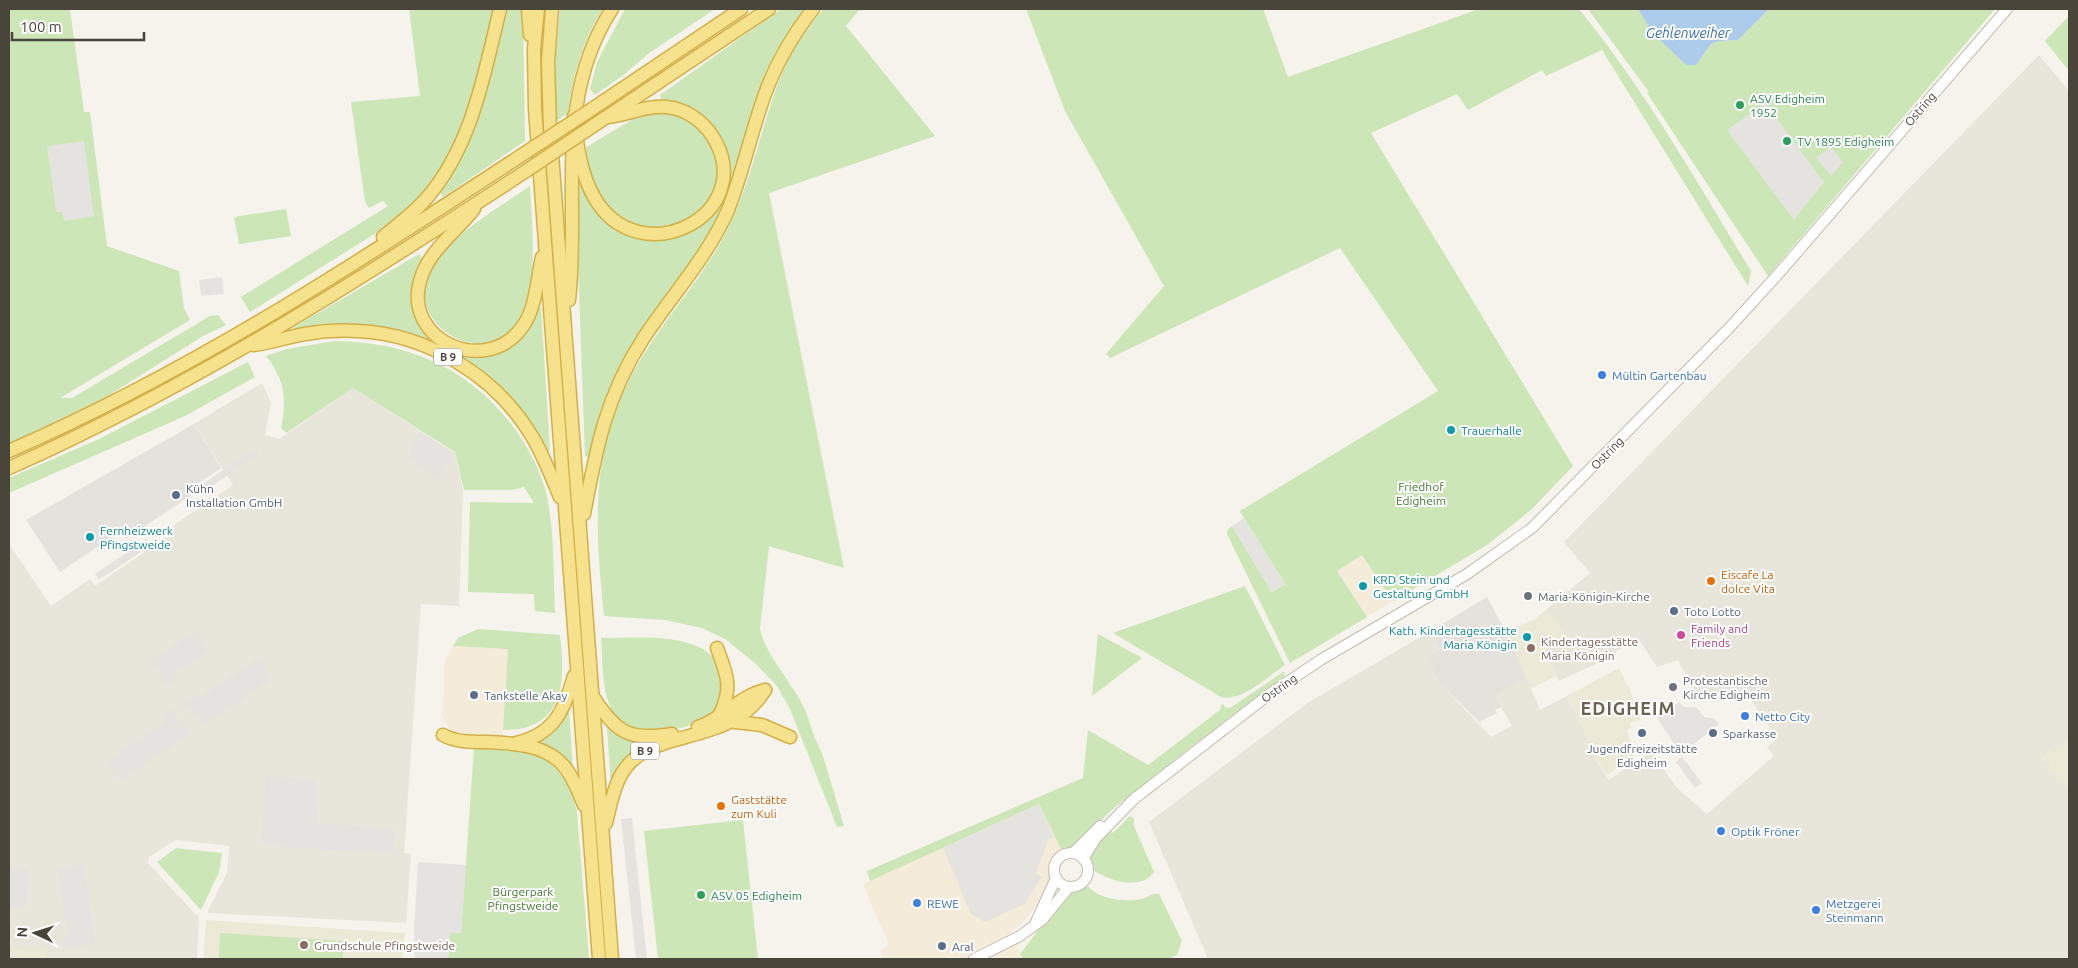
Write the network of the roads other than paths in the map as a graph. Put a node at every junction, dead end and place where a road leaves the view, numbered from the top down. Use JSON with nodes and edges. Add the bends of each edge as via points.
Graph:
{"nodes":[{"id":1,"x":500,"y":9,"type":"edge"},
{"id":2,"x":528,"y":9,"type":"edge"},
{"id":3,"x":538,"y":9,"type":"edge"},
{"id":4,"x":552,"y":9,"type":"edge"},
{"id":5,"x":612,"y":9,"type":"edge"},
{"id":6,"x":741,"y":9,"type":"edge"},
{"id":7,"x":769,"y":9,"type":"edge"},
{"id":8,"x":813,"y":9,"type":"edge"},
{"id":9,"x":2007,"y":9,"type":"edge"},
{"id":10,"x":534,"y":69,"type":"junction"},
{"id":11,"x":574,"y":116,"type":"junction"},
{"id":12,"x":608,"y":117,"type":"junction"},
{"id":13,"x":478,"y":203,"type":"junction"},
{"id":14,"x":545,"y":247,"type":"junction"},
{"id":15,"x":351,"y":265,"type":"junction"},
{"id":16,"x":566,"y":330,"type":"junction"},
{"id":17,"x":250,"y":345,"type":"junction"},
{"id":18,"x":9,"y":451,"type":"edge"},
{"id":19,"x":9,"y":468,"type":"edge"},
{"id":20,"x":565,"y":509,"type":"junction"},
{"id":21,"x":581,"y":531,"type":"junction"},
{"id":22,"x":717,"y":648,"type":"dead end"},
{"id":23,"x":577,"y":668,"type":"junction"},
{"id":24,"x":593,"y":697,"type":"junction"},
{"id":25,"x":719,"y":716,"type":"junction"},
{"id":26,"x":735,"y":722,"type":"junction"},
{"id":27,"x":443,"y":735,"type":"dead end"},
{"id":28,"x":790,"y":737,"type":"dead end"},
{"id":29,"x":514,"y":743,"type":"junction"},
{"id":30,"x":1127,"y":807,"type":"junction"},
{"id":31,"x":588,"y":812,"type":"junction"},
{"id":32,"x":603,"y":832,"type":"junction"},
{"id":33,"x":1073,"y":853,"type":"junction"},
{"id":34,"x":1083,"y":859,"type":"junction"},
{"id":35,"x":1056,"y":878,"type":"junction"},
{"id":36,"x":1068,"y":887,"type":"junction"},
{"id":37,"x":1035,"y":924,"type":"junction"},
{"id":38,"x":598,"y":959,"type":"edge"},
{"id":39,"x":612,"y":959,"type":"edge"},
{"id":40,"x":974,"y":959,"type":"edge"}],
"edges":[{"from":1,"to":15,"type":"highway","via":[[472,115],[454,160],[425,201]]},
{"from":2,"to":10,"type":"highway"},
{"from":3,"to":10,"type":"highway"},
{"from":4,"to":16,"type":"highway","number":"B 9","via":[[548,93]]},
{"from":5,"to":11,"type":"highway","via":[[590,52]]},
{"from":6,"to":15,"type":"highway","bridge":true,"via":[[525,154]]},
{"from":7,"to":12,"type":"highway"},
{"from":8,"to":21,"type":"highway","via":[[777,66],[716,235],[642,340],[616,387],[596,446]]},
{"from":9,"to":30,"type":"street","name":"Ostring","via":[[1742,313],[1532,528],[1466,574],[1271,693]]},
{"from":10,"to":14,"type":"highway"},
{"from":11,"to":12,"type":"highway","via":[[582,169],[588,184],[595,199],[619,222],[634,230],[663,234],[689,227],[710,209],[717,197],[723,167],[716,142],[701,123],[681,110],[668,107],[644,108],[624,116]]},
{"from":11,"to":16,"type":"highway","via":[[572,273]]},
{"from":12,"to":13,"type":"highway","bridge":true},
{"from":13,"to":14,"type":"highway","via":[[459,229],[428,260],[419,283],[422,316],[443,341],[460,349],[480,352],[514,336],[530,313]]},
{"from":13,"to":17,"type":"highway"},
{"from":14,"to":20,"type":"highway"},
{"from":15,"to":18,"type":"highway","via":[[248,328],[134,391]]},
{"from":16,"to":21,"type":"highway","number":"B 9"},
{"from":17,"to":19,"type":"highway","number":"B 9","via":[[104,423]]},
{"from":17,"to":20,"type":"highway","number":"B 9","via":[[305,334],[358,331],[411,341],[449,357],[487,384],[519,417],[544,458]]},
{"from":20,"to":23,"type":"highway","number":"B 9"},
{"from":21,"to":24,"type":"highway","number":"B 9"},
{"from":22,"to":25,"type":"highway","via":[[728,683],[726,702]]},
{"from":23,"to":29,"type":"highway","number":"B 9","via":[[566,704],[554,722],[537,735]]},
{"from":23,"to":31,"type":"highway","number":"B 9"},
{"from":24,"to":25,"type":"highway","number":"B 9","via":[[608,720],[633,736],[680,733],[708,724]]},
{"from":24,"to":32,"type":"highway","number":"B 9"},
{"from":25,"to":26,"type":"highway","number":"B 9","via":[[746,696],[765,690],[752,708]]},
{"from":26,"to":28,"type":"highway","number":"B 9","via":[[762,725]]},
{"from":26,"to":32,"type":"highway","number":"B 9","via":[[641,752],[621,774]]},
{"from":27,"to":29,"type":"highway","number":"B 9","via":[[460,741]]},
{"from":29,"to":31,"type":"highway","number":"B 9","via":[[545,752],[556,759],[569,772]]},
{"from":30,"to":33,"type":"street","name":"Ostring","via":[[1091,834]]},
{"from":30,"to":34,"type":"street","name":"Ostring","via":[[1096,838]]},
{"from":31,"to":38,"type":"highway","number":"B 9"},
{"from":32,"to":39,"type":"highway","number":"B 9"},
{"from":33,"to":34,"type":"street"},
{"from":33,"to":35,"type":"street","via":[[1062,855],[1056,861]]},
{"from":34,"to":36,"type":"street","via":[[1086,877],[1077,886]]},
{"from":35,"to":36,"type":"street"},
{"from":35,"to":37,"type":"street"},
{"from":36,"to":37,"type":"street","via":[[1042,920]]},
{"from":37,"to":40,"type":"street","via":[[1020,936]]}]}
